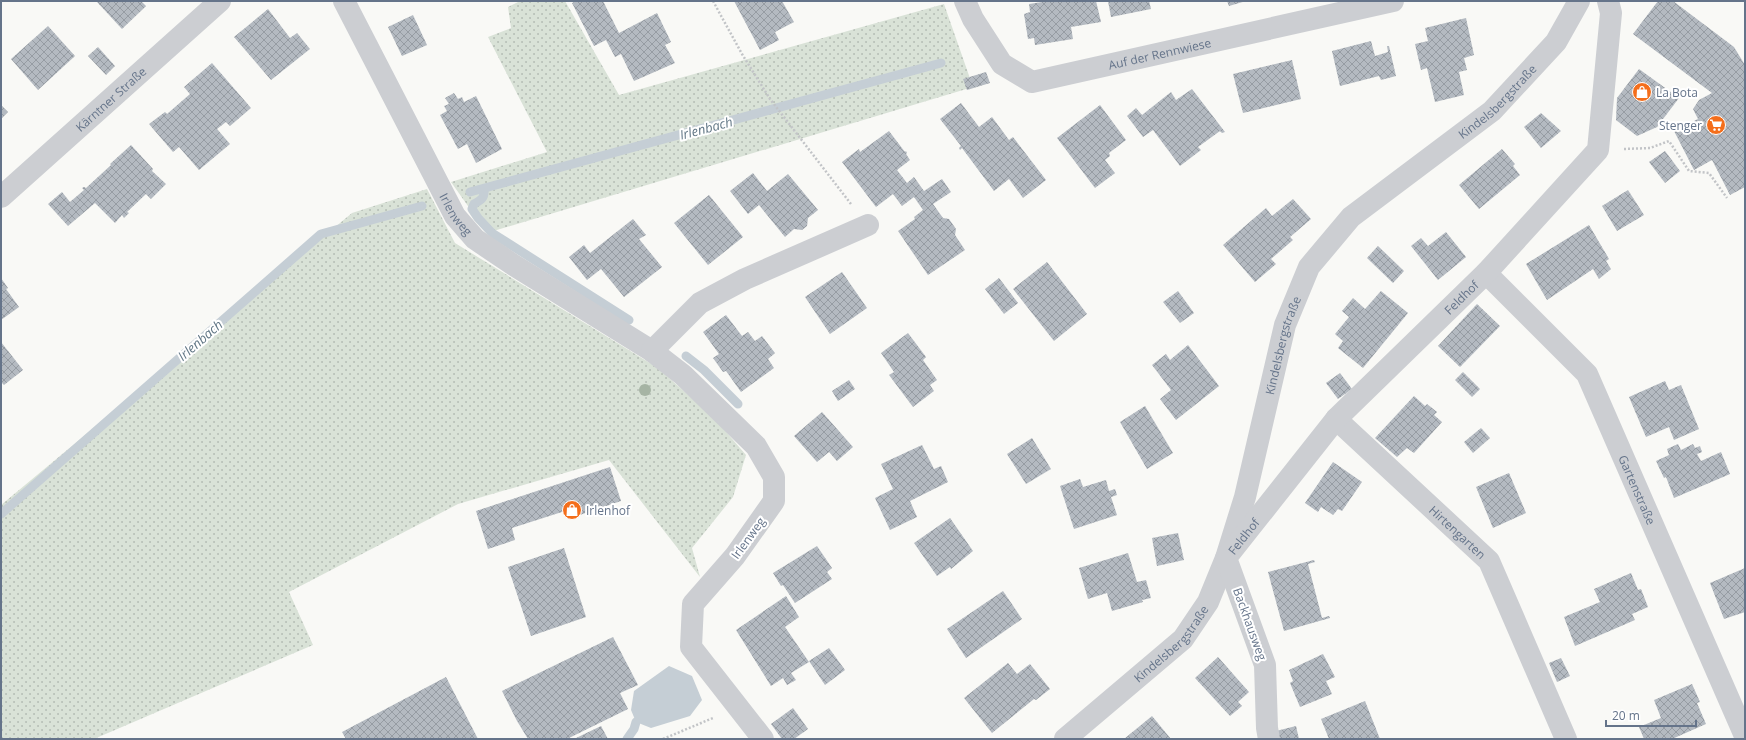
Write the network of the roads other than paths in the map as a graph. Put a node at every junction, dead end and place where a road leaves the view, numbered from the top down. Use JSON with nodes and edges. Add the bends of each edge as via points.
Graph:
{"nodes":[{"id":1,"x":220,"y":1,"type":"edge"},
{"id":2,"x":344,"y":1,"type":"edge"},
{"id":3,"x":965,"y":1,"type":"edge"},
{"id":4,"x":1393,"y":1,"type":"edge"},
{"id":5,"x":1578,"y":1,"type":"edge"},
{"id":6,"x":1608,"y":1,"type":"edge"},
{"id":7,"x":1,"y":197,"type":"edge"},
{"id":8,"x":868,"y":225,"type":"road end"},
{"id":9,"x":1486,"y":273,"type":"junction"},
{"id":10,"x":652,"y":351,"type":"junction"},
{"id":11,"x":1336,"y":420,"type":"junction"},
{"id":12,"x":1226,"y":558,"type":"junction"},
{"id":13,"x":1745,"y":736,"type":"edge"},
{"id":14,"x":763,"y":739,"type":"edge"},
{"id":15,"x":1065,"y":739,"type":"edge"},
{"id":16,"x":1269,"y":739,"type":"edge"},
{"id":17,"x":1566,"y":739,"type":"edge"}],
"edges":[{"from":1,"to":7,"type":"street","name":"Kärntner Straße"},
{"from":2,"to":10,"type":"street","name":"Irlenweg","via":[[455,216],[475,239]]},
{"from":3,"to":4,"type":"street","name":"Auf der Rennwiese","via":[[973,19],[1002,64],[1032,82]]},
{"from":5,"to":12,"type":"street","name":"Kindelsbergstraße","via":[[1556,42],[1492,111],[1351,217],[1309,267],[1285,325],[1245,497]]},
{"from":6,"to":9,"type":"street","name":"Feldhof","via":[[1611,13],[1598,150]]},
{"from":8,"to":10,"type":"street","via":[[745,279],[700,303]]},
{"from":9,"to":11,"type":"street","name":"Feldhof"},
{"from":9,"to":13,"type":"street","name":"Gartenstraße","via":[[1588,374]]},
{"from":10,"to":14,"type":"street","name":"Irlenweg","via":[[683,374],[756,446],[774,477],[774,501],[735,556],[693,604],[691,647]]},
{"from":11,"to":12,"type":"street","name":"Feldhof"},
{"from":11,"to":17,"type":"street","name":"Hirtengarten","via":[[1488,561]]},
{"from":12,"to":15,"type":"street","name":"Kindelsbergstraße","via":[[1208,602],[1183,639]]},
{"from":12,"to":16,"type":"street","name":"Backhausweg","via":[[1265,664]]}]}
